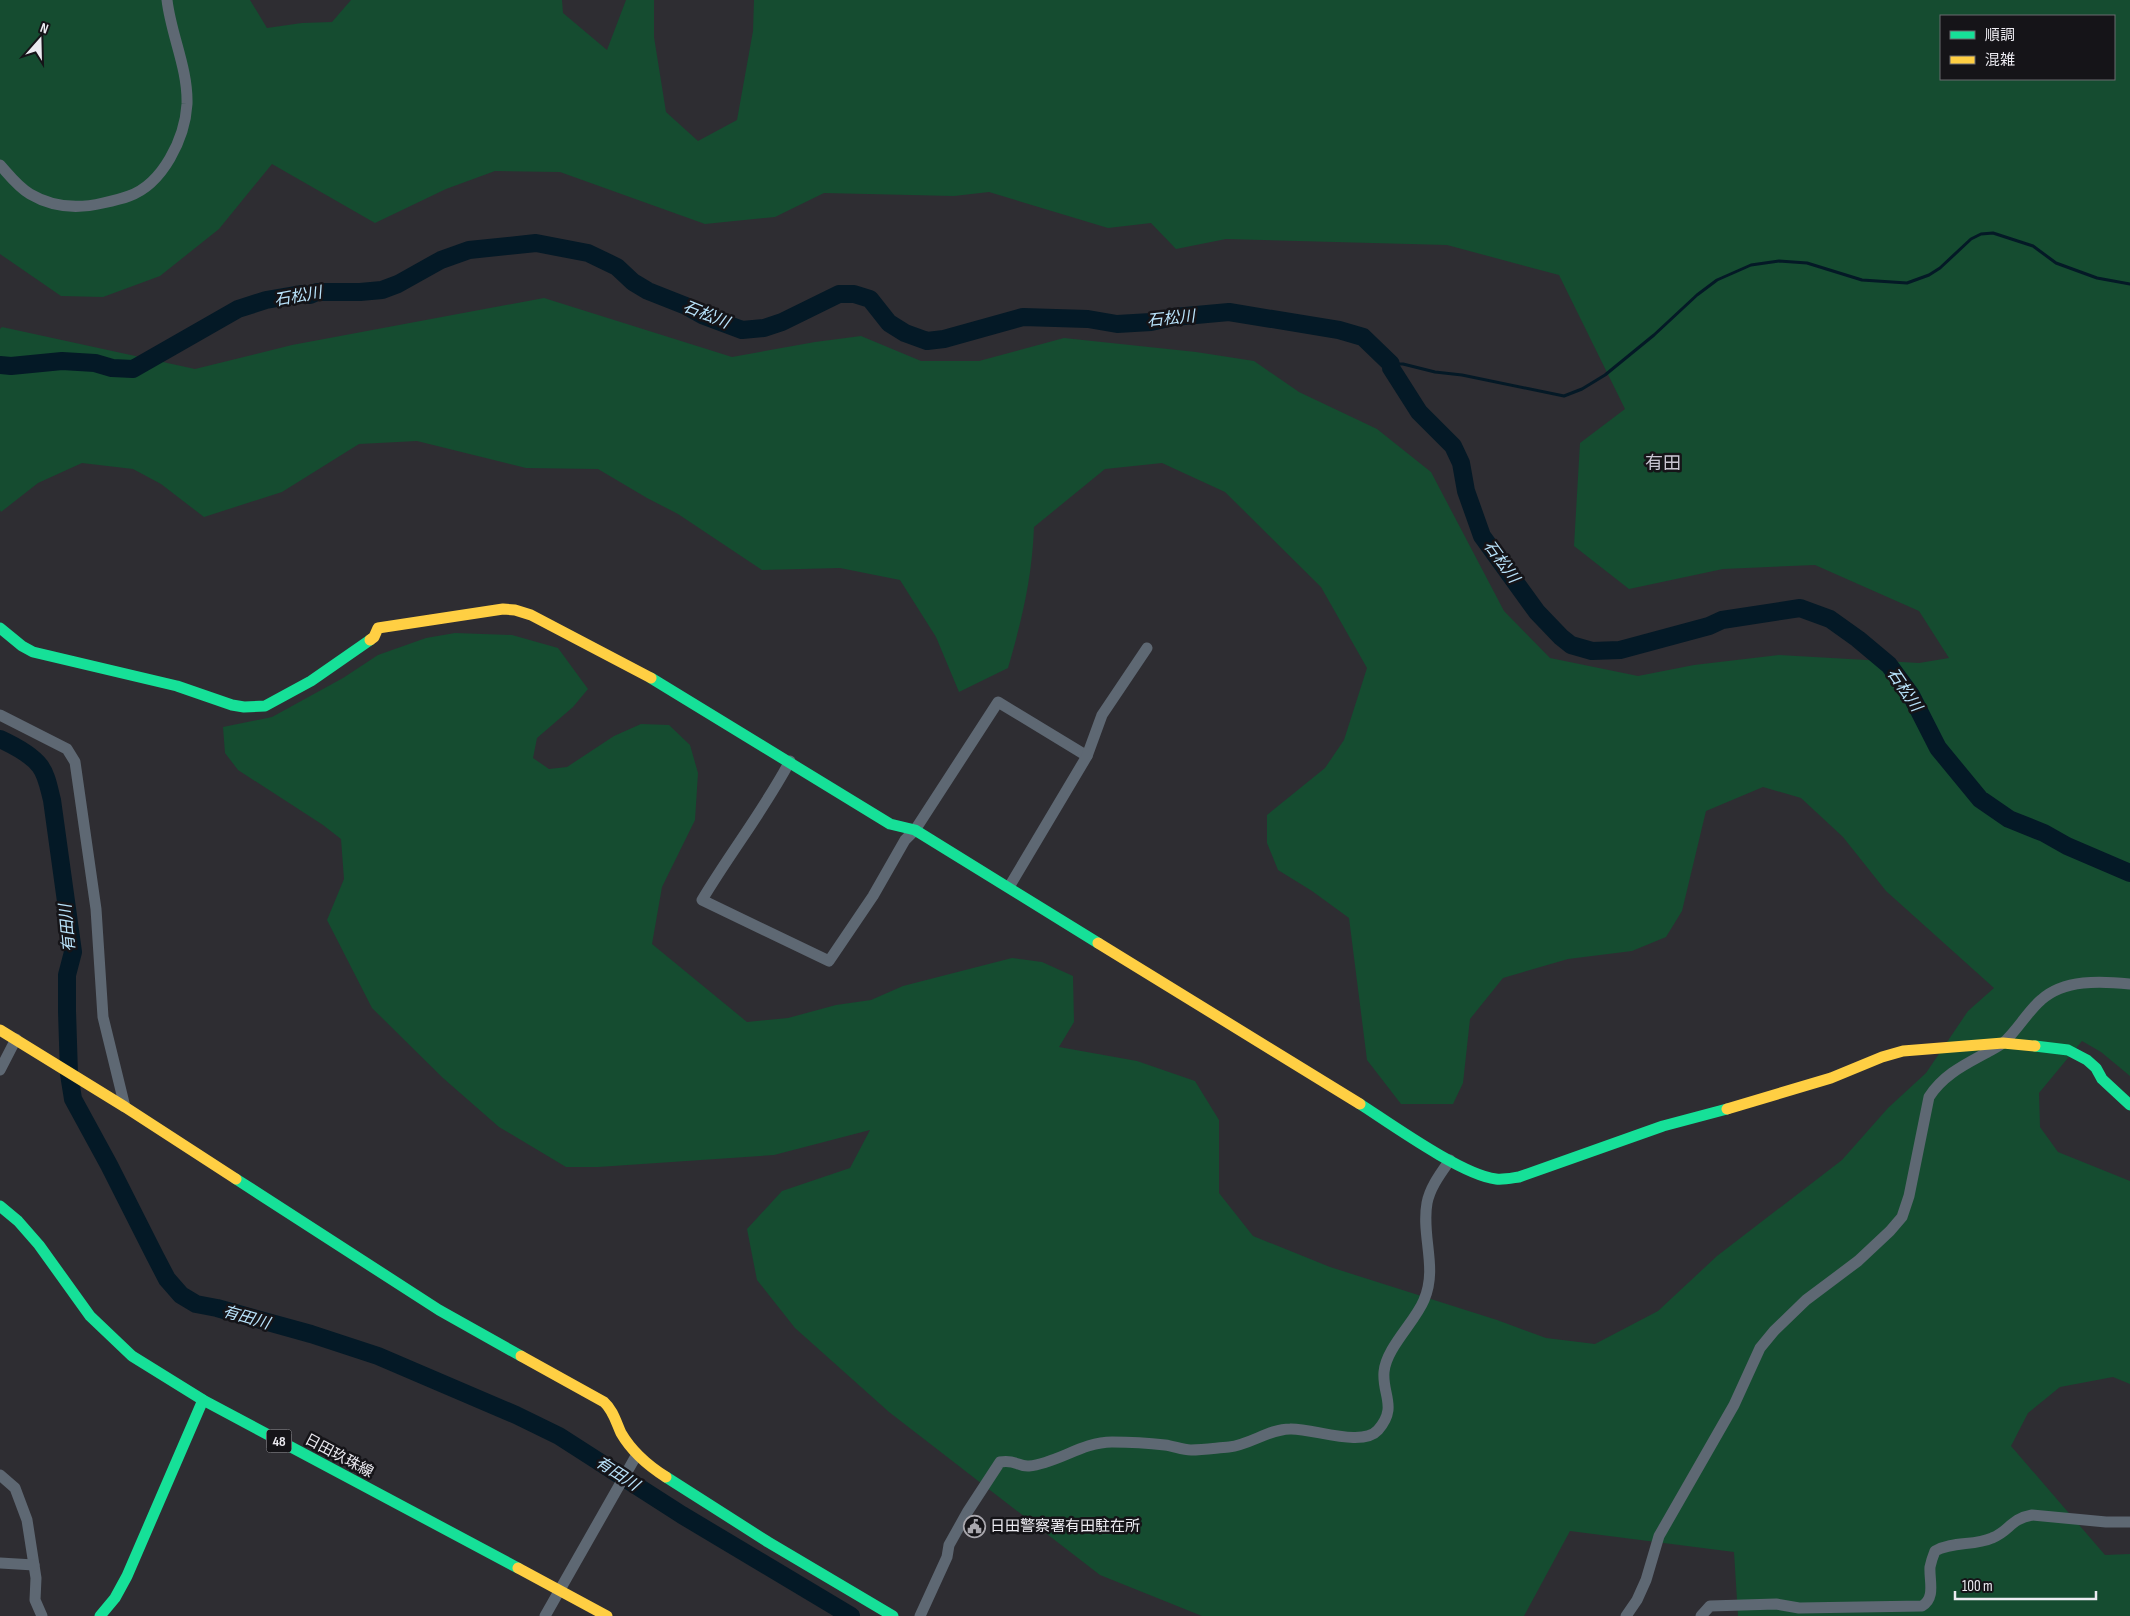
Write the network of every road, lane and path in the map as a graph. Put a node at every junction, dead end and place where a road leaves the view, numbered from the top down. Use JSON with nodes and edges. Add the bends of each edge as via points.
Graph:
{"nodes":[{"id":1,"x":167,"y":0,"type":"edge"},
{"id":2,"x":0,"y":165,"type":"edge"},
{"id":3,"x":0,"y":628,"type":"edge"},
{"id":4,"x":1147,"y":648,"type":"dead end"},
{"id":5,"x":0,"y":715,"type":"edge"},
{"id":6,"x":1087,"y":756,"type":"junction"},
{"id":7,"x":790,"y":761,"type":"junction"},
{"id":8,"x":915,"y":830,"type":"junction"},
{"id":9,"x":1009,"y":887,"type":"junction"},
{"id":10,"x":2130,"y":984,"type":"edge"},
{"id":11,"x":0,"y":1030,"type":"edge"},
{"id":12,"x":16,"y":1040,"type":"junction"},
{"id":13,"x":2003,"y":1043,"type":"junction"},
{"id":14,"x":0,"y":1070,"type":"edge"},
{"id":15,"x":121,"y":1105,"type":"junction"},
{"id":16,"x":2130,"y":1105,"type":"edge"},
{"id":17,"x":1450,"y":1160,"type":"junction"},
{"id":18,"x":0,"y":1206,"type":"edge"},
{"id":19,"x":203,"y":1400,"type":"junction"},
{"id":20,"x":636,"y":1456,"type":"junction"},
{"id":21,"x":0,"y":1474,"type":"edge"},
{"id":22,"x":2130,"y":1522,"type":"edge"},
{"id":23,"x":0,"y":1563,"type":"edge"},
{"id":24,"x":34,"y":1565,"type":"junction"},
{"id":25,"x":559,"y":1590,"type":"junction"},
{"id":26,"x":42,"y":1616,"type":"edge"},
{"id":27,"x":100,"y":1616,"type":"edge"},
{"id":28,"x":545,"y":1616,"type":"edge"},
{"id":29,"x":607,"y":1616,"type":"edge"},
{"id":30,"x":893,"y":1616,"type":"edge"},
{"id":31,"x":920,"y":1616,"type":"edge"},
{"id":32,"x":1626,"y":1616,"type":"edge"},
{"id":33,"x":1701,"y":1616,"type":"edge"}],
"edges":[{"from":1,"to":2,"type":"street","via":[[184,67],[186,104],[182,128],[172,154],[155,179],[130,196],[80,207],[60,205],[30,194]]},
{"from":3,"to":7,"type":"street","via":[[34,652],[177,686],[244,707],[272,704],[374,637],[378,628],[503,609],[515,610],[531,615],[640,671]]},
{"from":4,"to":6,"type":"street","via":[[1102,715]]},
{"from":5,"to":15,"type":"street","via":[[67,749],[75,762],[96,909],[103,1017]]},
{"from":6,"to":8,"type":"street","via":[[998,702]]},
{"from":6,"to":9,"type":"street"},
{"from":7,"to":8,"type":"street","via":[[890,824]]},
{"from":7,"to":8,"type":"street","via":[[755,821],[702,900],[712,906],[830,961],[905,840]]},
{"from":8,"to":9,"type":"street"},
{"from":9,"to":17,"type":"street"},
{"from":10,"to":13,"type":"street","via":[[2083,983],[2052,992]]},
{"from":11,"to":12,"type":"street"},
{"from":12,"to":14,"type":"street"},
{"from":12,"to":15,"type":"street"},
{"from":13,"to":16,"type":"street","via":[[2054,1047],[2076,1053],[2096,1068],[2102,1080]]},
{"from":13,"to":17,"type":"street","via":[[1903,1051],[1761,1100],[1663,1126],[1519,1177],[1496,1179]]},
{"from":13,"to":32,"type":"street","via":[[1938,1082],[1929,1096],[1902,1217],[1858,1261],[1806,1300],[1760,1348],[1734,1405],[1659,1536],[1646,1580]]},
{"from":15,"to":20,"type":"street","via":[[439,1310],[604,1402],[610,1407]]},
{"from":17,"to":31,"type":"street","via":[[1427,1202],[1429,1286],[1424,1302],[1386,1365],[1384,1372],[1390,1404],[1371,1436],[1362,1438],[1303,1428],[1287,1429],[1233,1447],[1190,1450],[1111,1442],[1087,1446],[1050,1461],[1027,1466],[1010,1460],[1000,1462],[949,1545],[947,1557]]},
{"from":18,"to":19,"type":"street","name":"日田玖珠線","number":"48","via":[[39,1245],[90,1316],[112,1338],[138,1360]]},
{"from":19,"to":25,"type":"street","name":"日田玖珠線","number":"48"},
{"from":19,"to":27,"type":"street","via":[[127,1576]]},
{"from":20,"to":25,"type":"street"},
{"from":20,"to":30,"type":"street","via":[[768,1542]]},
{"from":21,"to":24,"type":"street","via":[[21,1498]]},
{"from":22,"to":33,"type":"street","via":[[2032,1515],[2013,1521],[2003,1532],[1982,1542],[1943,1547],[1935,1551],[1930,1566],[1931,1592],[1927,1603],[1922,1606],[1799,1608],[1748,1604],[1710,1606]]},
{"from":23,"to":24,"type":"street"},
{"from":24,"to":26,"type":"street","via":[[36,1600]]},
{"from":25,"to":28,"type":"street"},
{"from":25,"to":29,"type":"street","name":"日田玖珠線","number":"48"}]}
